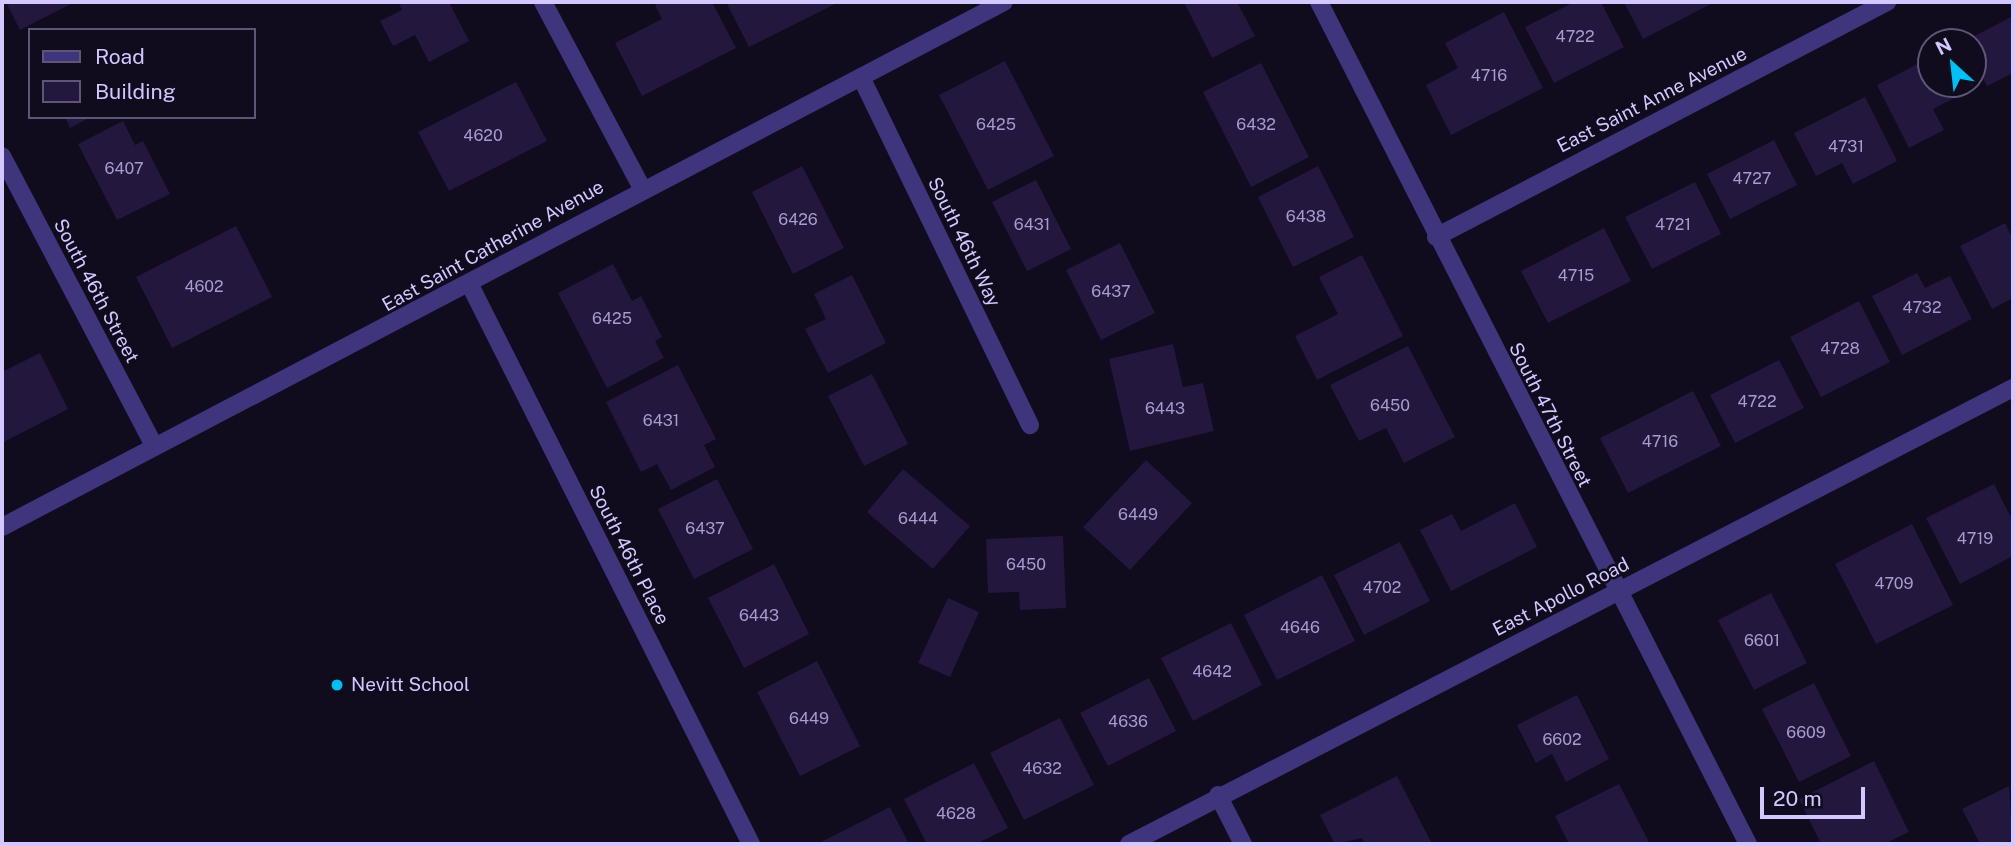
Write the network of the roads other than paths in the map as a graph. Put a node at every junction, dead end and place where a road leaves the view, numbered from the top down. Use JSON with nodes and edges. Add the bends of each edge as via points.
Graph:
{"nodes":[{"id":1,"x":543,"y":2,"type":"edge"},
{"id":2,"x":1004,"y":2,"type":"edge"},
{"id":3,"x":1319,"y":2,"type":"edge"},
{"id":4,"x":1887,"y":2,"type":"edge"},
{"id":5,"x":861,"y":77,"type":"junction"},
{"id":6,"x":2,"y":156,"type":"edge"},
{"id":7,"x":642,"y":188,"type":"junction"},
{"id":8,"x":1436,"y":237,"type":"junction"},
{"id":9,"x":470,"y":285,"type":"junction"},
{"id":10,"x":2013,"y":388,"type":"edge"},
{"id":11,"x":1030,"y":425,"type":"dead end"},
{"id":12,"x":154,"y":446,"type":"junction"},
{"id":13,"x":2,"y":527,"type":"edge"},
{"id":14,"x":1617,"y":592,"type":"junction"},
{"id":15,"x":1218,"y":795,"type":"junction"},
{"id":16,"x":751,"y":844,"type":"edge"},
{"id":17,"x":1129,"y":844,"type":"edge"},
{"id":18,"x":1243,"y":844,"type":"edge"},
{"id":19,"x":1748,"y":844,"type":"edge"}],
"edges":[{"from":1,"to":7,"type":"street"},
{"from":2,"to":5,"type":"street","name":"East Saint Catherine Avenue"},
{"from":3,"to":8,"type":"street","name":"South 47th Street"},
{"from":4,"to":8,"type":"street","name":"East Saint Anne Avenue"},
{"from":5,"to":7,"type":"street","name":"East Saint Catherine Avenue"},
{"from":5,"to":11,"type":"street","name":"South 46th Way"},
{"from":6,"to":12,"type":"street","name":"South 46th Street"},
{"from":7,"to":9,"type":"street","name":"East Saint Catherine Avenue"},
{"from":8,"to":14,"type":"street","name":"South 47th Street"},
{"from":9,"to":12,"type":"street","name":"East Saint Catherine Avenue"},
{"from":9,"to":16,"type":"street","name":"South 46th Place"},
{"from":10,"to":14,"type":"street","name":"East Apollo Road"},
{"from":12,"to":13,"type":"street","name":"East Saint Catherine Avenue"},
{"from":14,"to":15,"type":"street","name":"East Apollo Road"},
{"from":14,"to":19,"type":"street","name":"South 47th Street"},
{"from":15,"to":17,"type":"street","name":"East Apollo Road"},
{"from":15,"to":18,"type":"street"}]}
